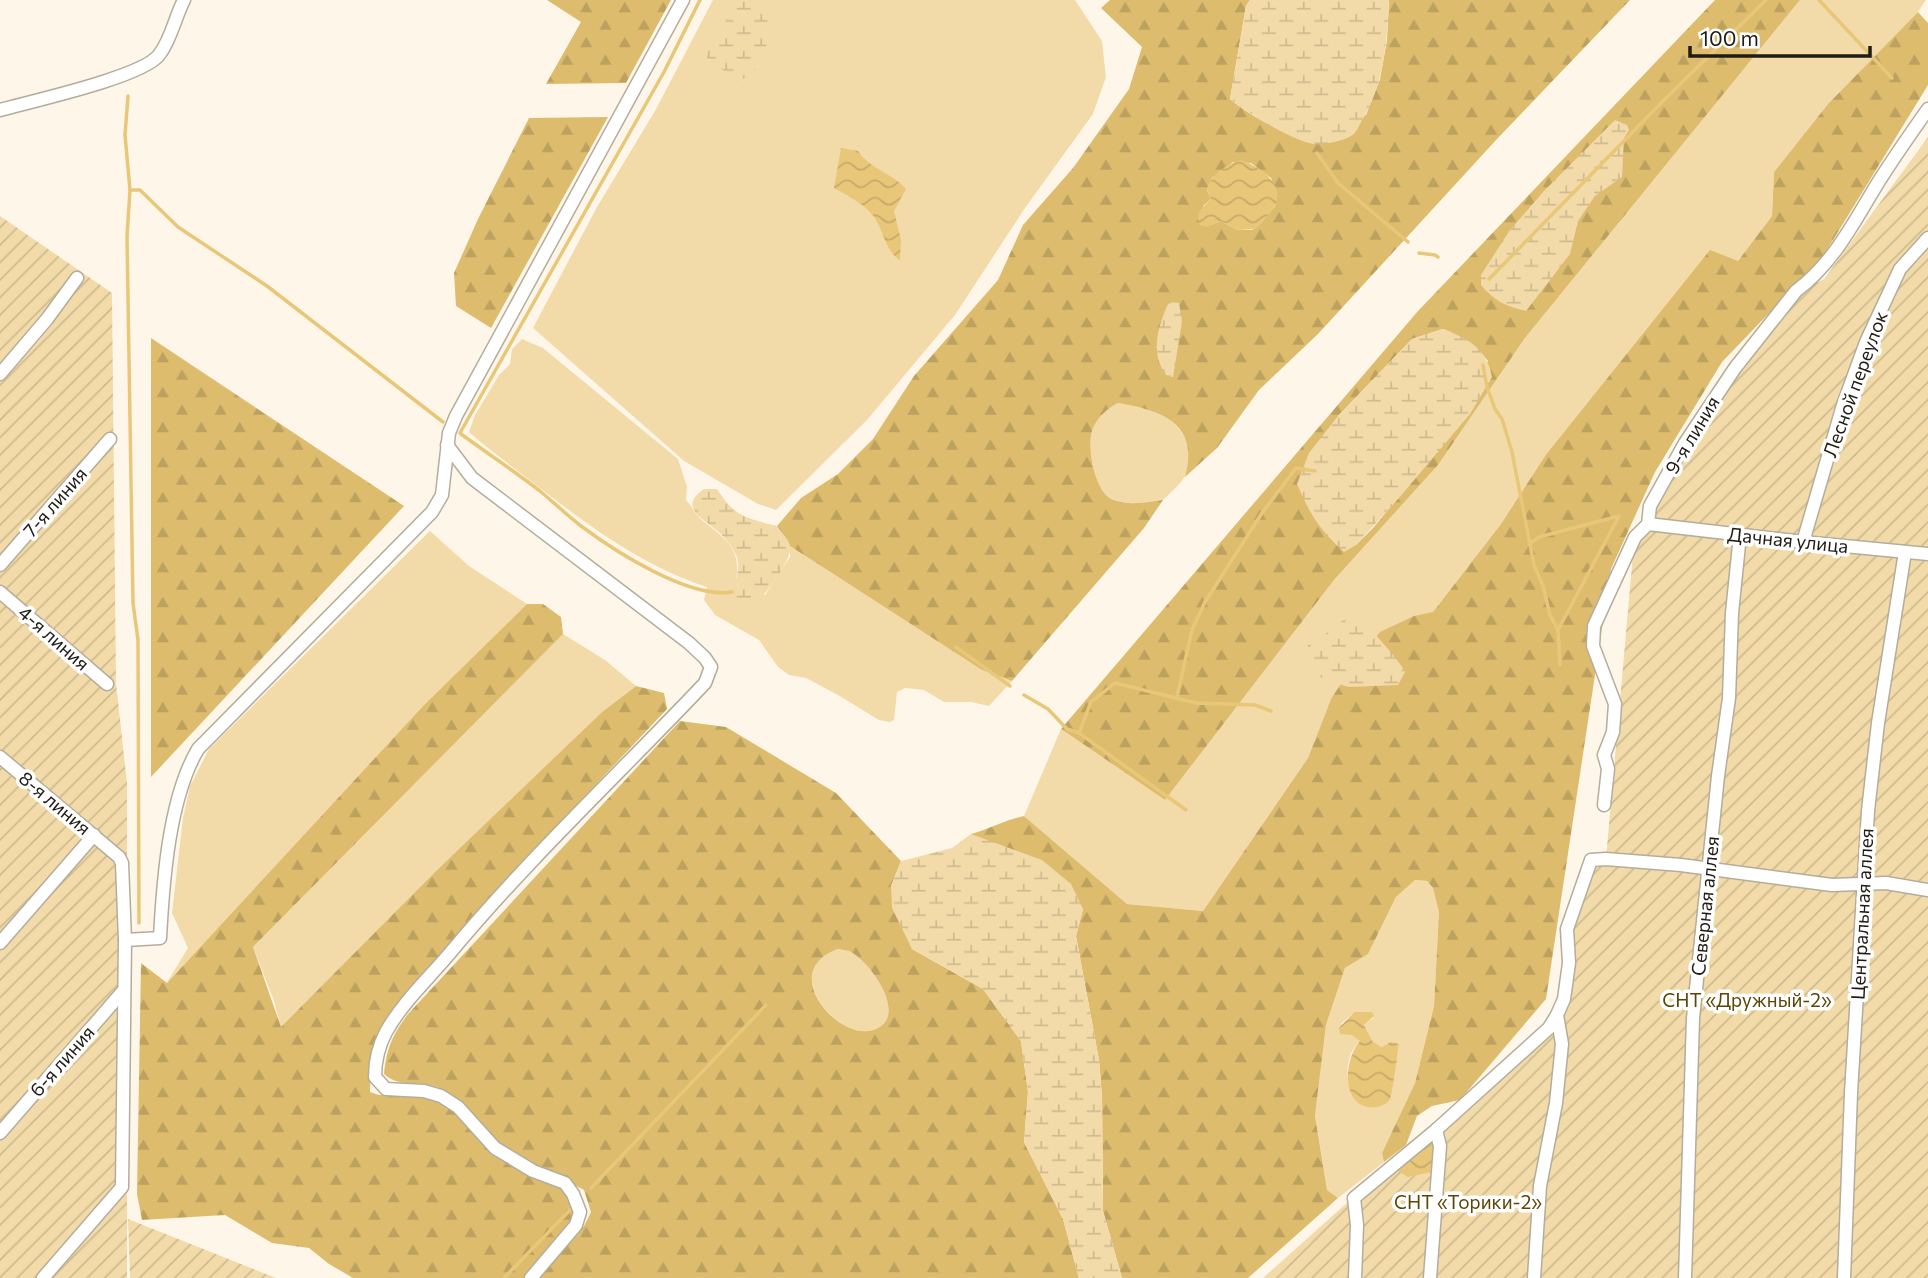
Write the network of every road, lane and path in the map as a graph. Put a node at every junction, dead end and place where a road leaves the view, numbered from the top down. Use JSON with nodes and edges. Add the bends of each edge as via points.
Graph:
{"nodes":[{"id":1,"x":184,"y":0,"type":"edge"},
{"id":2,"x":683,"y":0,"type":"edge"},
{"id":3,"x":1928,"y":109,"type":"edge"},
{"id":4,"x":0,"y":110,"type":"edge"},
{"id":5,"x":1928,"y":237,"type":"edge"},
{"id":6,"x":76,"y":278,"type":"dead end"},
{"id":7,"x":0,"y":374,"type":"edge"},
{"id":8,"x":110,"y":439,"type":"dead end"},
{"id":9,"x":447,"y":445,"type":"junction"},
{"id":10,"x":1648,"y":524,"type":"junction"},
{"id":11,"x":1740,"y":535,"type":"junction"},
{"id":12,"x":1803,"y":542,"type":"junction"},
{"id":13,"x":1905,"y":552,"type":"junction"},
{"id":14,"x":1928,"y":554,"type":"edge"},
{"id":15,"x":0,"y":565,"type":"edge"},
{"id":16,"x":0,"y":592,"type":"edge"},
{"id":17,"x":107,"y":684,"type":"dead end"},
{"id":18,"x":0,"y":757,"type":"edge"},
{"id":19,"x":1604,"y":805,"type":"dead end"},
{"id":20,"x":93,"y":835,"type":"junction"},
{"id":21,"x":1710,"y":870,"type":"junction"},
{"id":22,"x":1864,"y":883,"type":"junction"},
{"id":23,"x":1928,"y":890,"type":"edge"},
{"id":24,"x":125,"y":940,"type":"junction"},
{"id":25,"x":0,"y":943,"type":"edge"},
{"id":26,"x":124,"y":990,"type":"junction"},
{"id":27,"x":1557,"y":1015,"type":"junction"},
{"id":28,"x":1436,"y":1130,"type":"junction"},
{"id":29,"x":0,"y":1133,"type":"edge"},
{"id":30,"x":43,"y":1278,"type":"edge"},
{"id":31,"x":531,"y":1278,"type":"edge"},
{"id":32,"x":1354,"y":1278,"type":"edge"},
{"id":33,"x":1430,"y":1278,"type":"edge"},
{"id":34,"x":1534,"y":1278,"type":"edge"},
{"id":35,"x":1685,"y":1278,"type":"edge"},
{"id":36,"x":1844,"y":1278,"type":"edge"}],
"edges":[{"from":1,"to":4,"type":"street","via":[[160,54],[150,64]]},
{"from":2,"to":9,"type":"street","via":[[456,416]]},
{"from":3,"to":10,"type":"street","name":"9-я линия","via":[[1852,228],[1810,281],[1796,291],[1716,395],[1650,506]]},
{"from":5,"to":12,"type":"street","name":"Лесной переулок","via":[[1900,269],[1866,342]]},
{"from":6,"to":7,"type":"street"},
{"from":8,"to":15,"type":"street","name":"7-я линия"},
{"from":9,"to":24,"type":"street","via":[[442,495],[432,512],[198,749],[179,788],[162,892],[160,938]]},
{"from":9,"to":31,"type":"street","via":[[472,478],[680,636],[711,667],[705,683],[477,920],[387,1029],[379,1048],[375,1077],[386,1089],[441,1096],[458,1107],[495,1147],[533,1171],[565,1183],[573,1195],[580,1212],[576,1225]]},
{"from":10,"to":11,"type":"street","name":"Дачная улица"},
{"from":10,"to":19,"type":"street","name":"9-я линия","via":[[1635,537],[1594,626],[1593,646],[1615,704],[1613,732],[1604,755],[1608,769]]},
{"from":11,"to":12,"type":"street","name":"Дачная улица"},
{"from":11,"to":21,"type":"street","name":"Северная аллея","via":[[1729,698]]},
{"from":12,"to":13,"type":"street","name":"Дачная улица"},
{"from":13,"to":14,"type":"street","name":"Дачная улица"},
{"from":13,"to":22,"type":"street","name":"Центральная аллея","via":[[1878,723]]},
{"from":16,"to":17,"type":"street","name":"4-я линия"},
{"from":18,"to":20,"type":"street","name":"8-я линия"},
{"from":20,"to":24,"type":"street","name":"8-я линия","via":[[122,863]]},
{"from":20,"to":25,"type":"street"},
{"from":21,"to":22,"type":"street","via":[[1832,885]]},
{"from":21,"to":27,"type":"street","via":[[1591,860],[1567,929],[1569,963]]},
{"from":21,"to":35,"type":"street","name":"Северная аллея","via":[[1693,1018]]},
{"from":22,"to":23,"type":"street"},
{"from":22,"to":36,"type":"street","name":"Центральная аллея"},
{"from":24,"to":26,"type":"street"},
{"from":26,"to":29,"type":"street","name":"6-я линия"},
{"from":26,"to":30,"type":"street","via":[[122,1187]]},
{"from":27,"to":28,"type":"street","via":[[1549,1028]]},
{"from":27,"to":34,"type":"street","via":[[1562,1044],[1540,1186]]},
{"from":28,"to":32,"type":"street","via":[[1354,1198]]},
{"from":28,"to":33,"type":"street","via":[[1440,1146]]}]}
